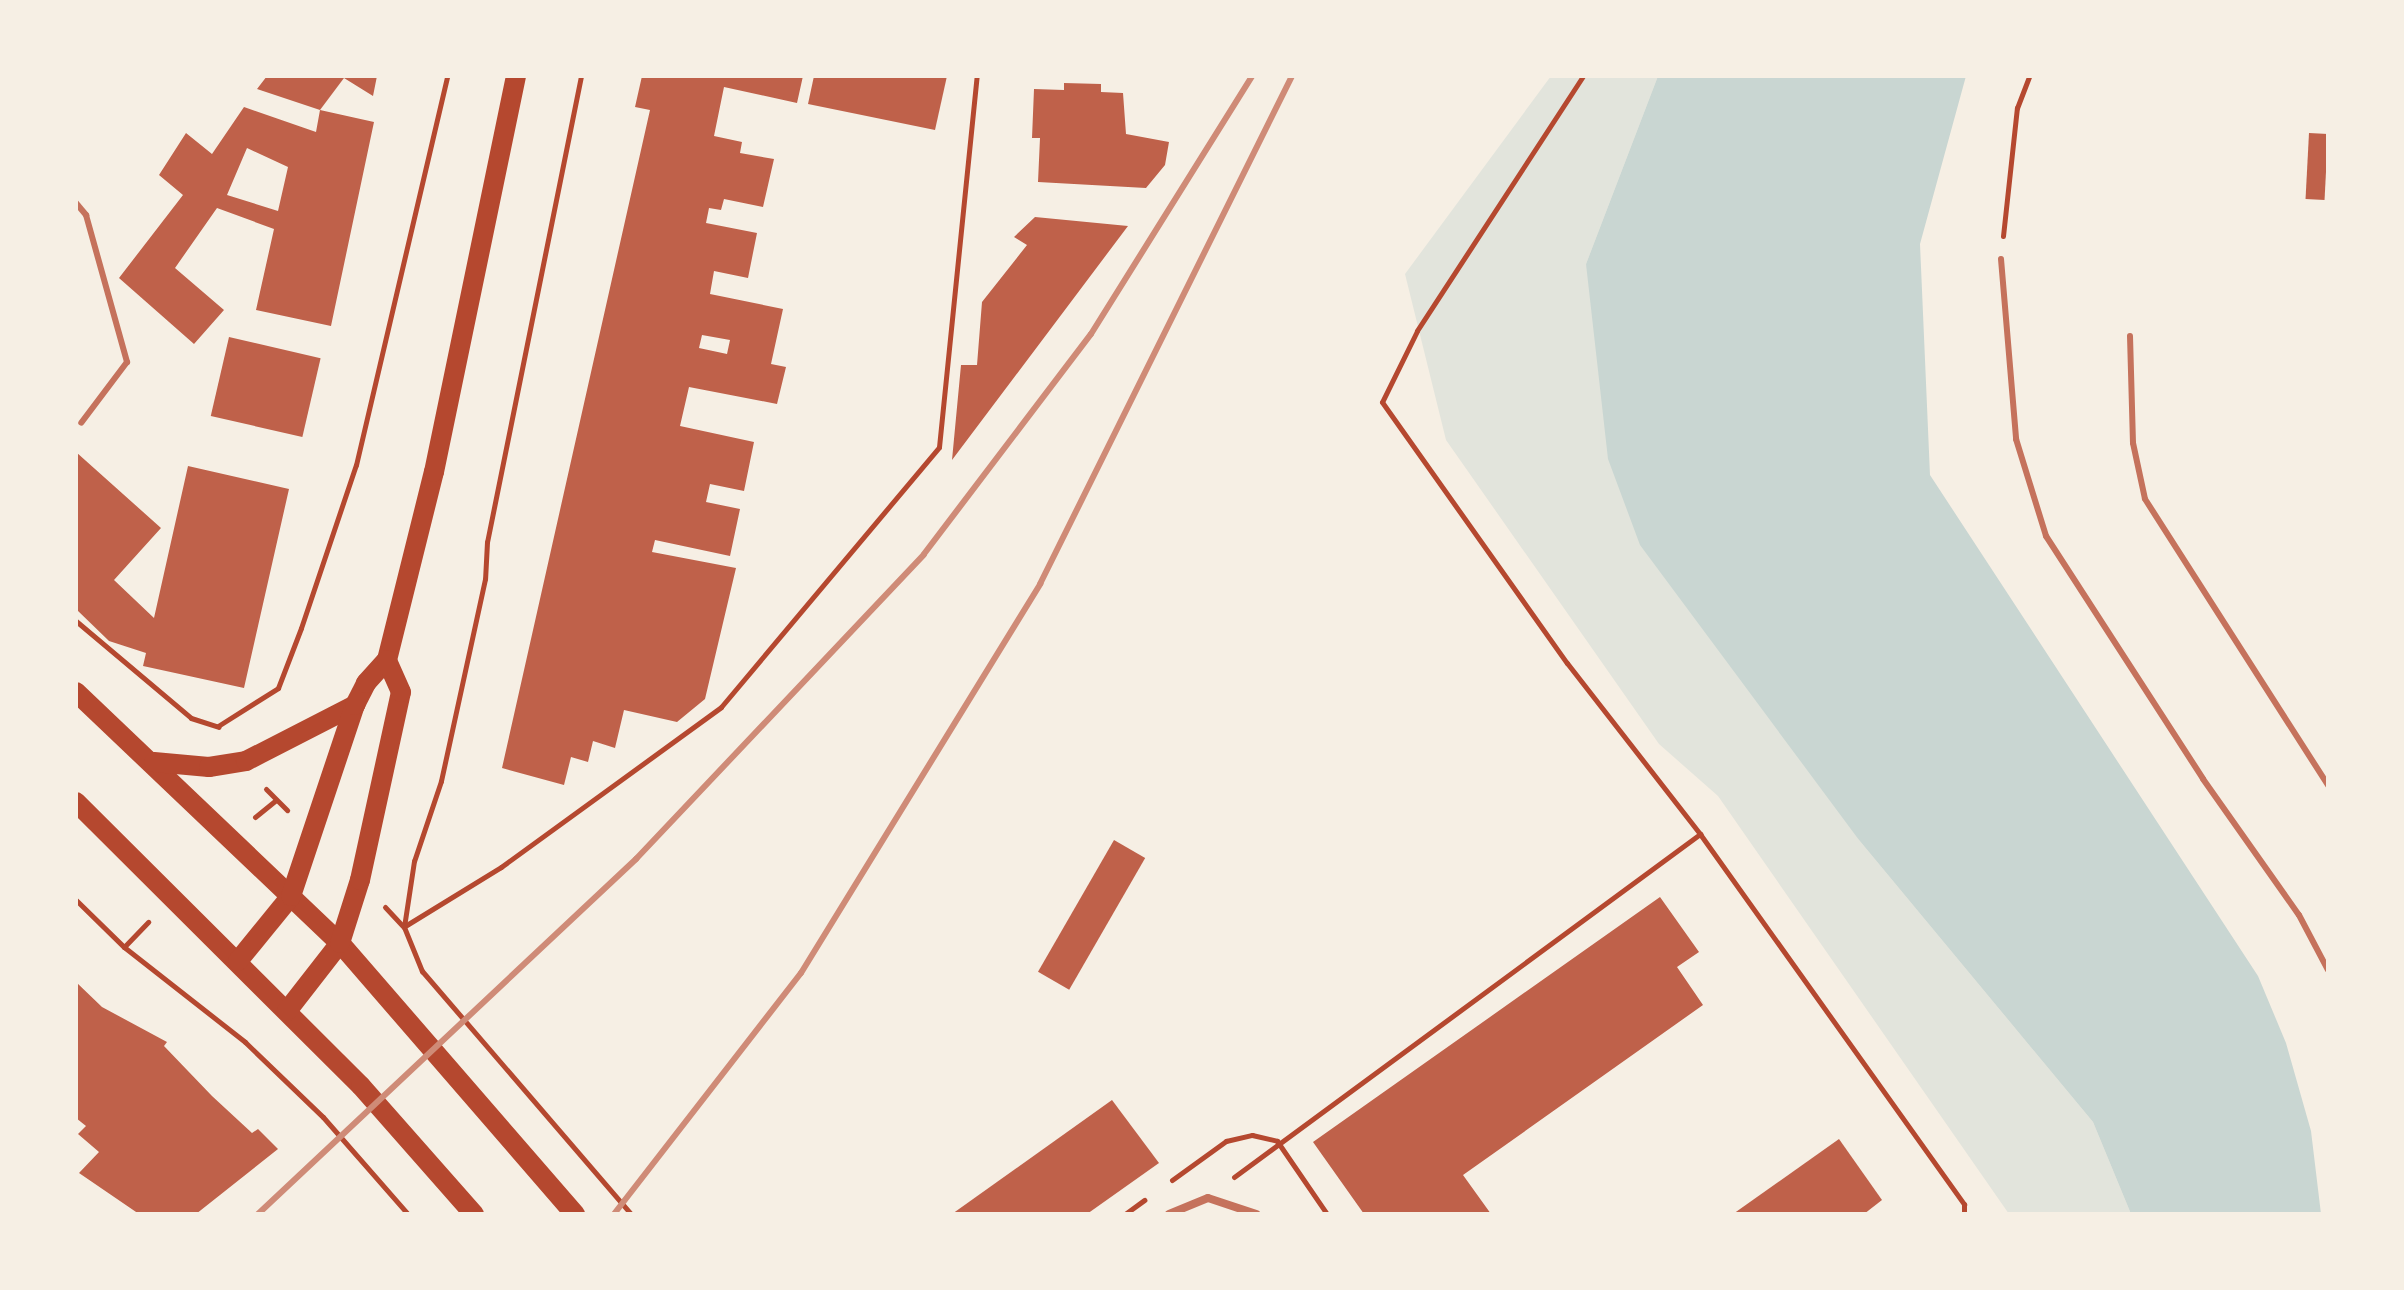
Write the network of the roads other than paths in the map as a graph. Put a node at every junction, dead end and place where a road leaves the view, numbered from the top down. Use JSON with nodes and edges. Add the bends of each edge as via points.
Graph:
{"nodes":[{"id":1,"x":516,"y":76,"type":"edge"},
{"id":2,"x":76,"y":203,"type":"edge"},
{"id":3,"x":2001,"y":259,"type":"road end"},
{"id":4,"x":2130,"y":336,"type":"dead end"},
{"id":5,"x":81,"y":423,"type":"dead end"},
{"id":6,"x":387,"y":660,"type":"junction"},
{"id":7,"x":76,"y":692,"type":"edge"},
{"id":8,"x":355,"y":705,"type":"junction"},
{"id":9,"x":154,"y":762,"type":"junction"},
{"id":10,"x":2328,"y":785,"type":"edge"},
{"id":11,"x":76,"y":802,"type":"edge"},
{"id":12,"x":291,"y":896,"type":"junction"},
{"id":13,"x":340,"y":943,"type":"junction"},
{"id":14,"x":238,"y":961,"type":"junction"},
{"id":15,"x":2328,"y":970,"type":"edge"},
{"id":16,"x":287,"y":1011,"type":"junction"},
{"id":17,"x":474,"y":1214,"type":"edge"},
{"id":18,"x":575,"y":1214,"type":"edge"},
{"id":19,"x":1169,"y":1214,"type":"edge"},
{"id":20,"x":1256,"y":1214,"type":"edge"}],
"edges":[{"from":1,"to":6,"type":"main road","via":[[434,472]]},
{"from":2,"to":5,"type":"lane","via":[[86,215],[127,362]]},
{"from":3,"to":15,"type":"lane","via":[[2016,439],[2046,536],[2203,779],[2299,915]]},
{"from":4,"to":10,"type":"lane","via":[[2133,443],[2145,499]]},
{"from":6,"to":8,"type":"main road"},
{"from":6,"to":13,"type":"main road","via":[[401,692],[360,880]]},
{"from":7,"to":9,"type":"main road"},
{"from":8,"to":9,"type":"main road","via":[[246,761],[209,767]]},
{"from":8,"to":12,"type":"main road"},
{"from":9,"to":12,"type":"main road"},
{"from":11,"to":14,"type":"main road"},
{"from":12,"to":13,"type":"main road"},
{"from":12,"to":14,"type":"main road"},
{"from":13,"to":16,"type":"main road"},
{"from":13,"to":18,"type":"main road"},
{"from":14,"to":16,"type":"main road"},
{"from":16,"to":17,"type":"main road"},
{"from":19,"to":20,"type":"street","via":[[1208,1198]]}]}
